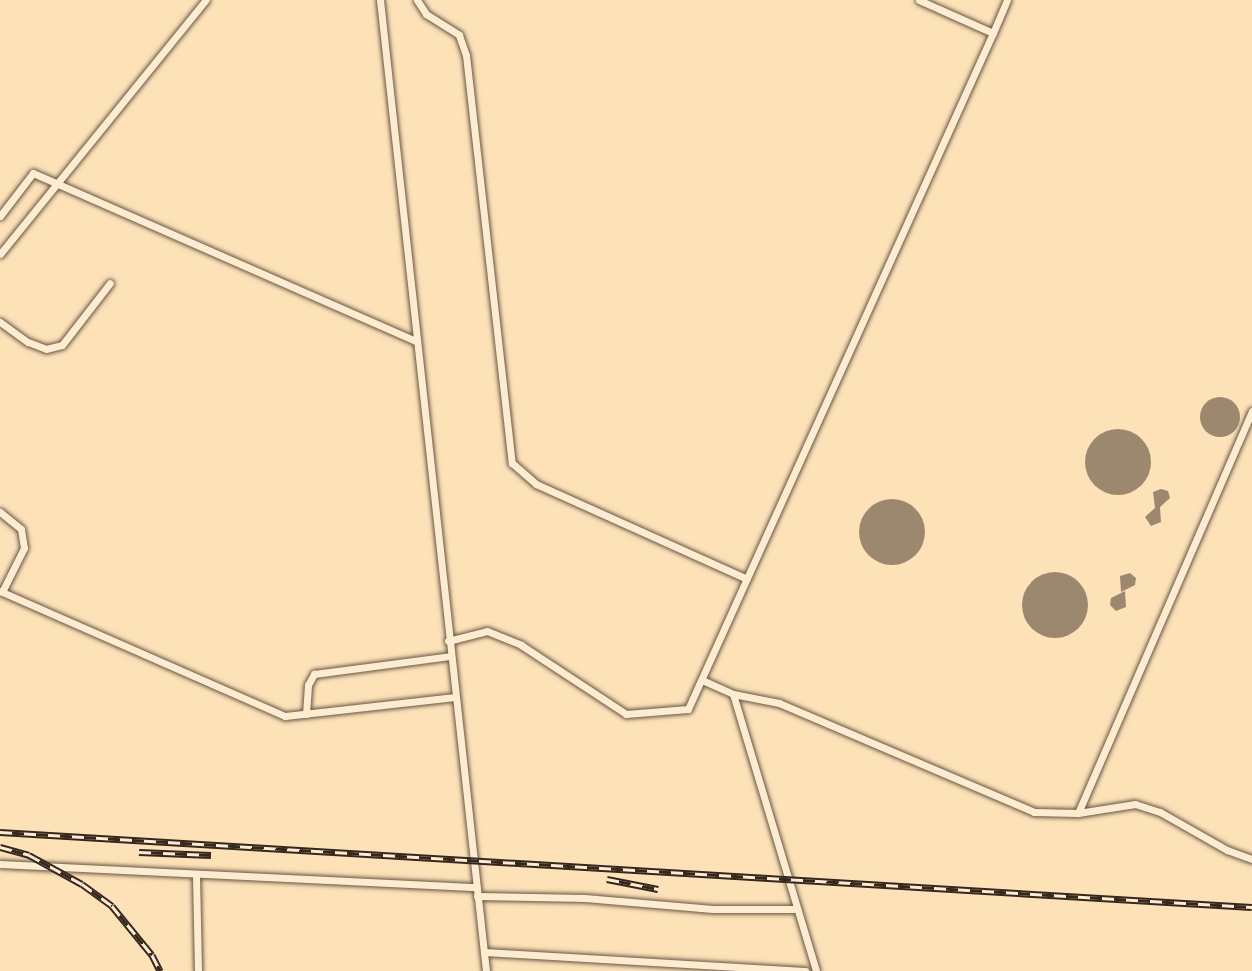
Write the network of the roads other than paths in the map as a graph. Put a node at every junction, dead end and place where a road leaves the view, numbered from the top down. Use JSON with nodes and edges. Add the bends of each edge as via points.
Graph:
{"nodes":[{"id":1,"x":206,"y":0,"type":"edge"},
{"id":2,"x":380,"y":0,"type":"edge"},
{"id":3,"x":417,"y":0,"type":"edge"},
{"id":4,"x":919,"y":0,"type":"edge"},
{"id":5,"x":1007,"y":0,"type":"edge"},
{"id":6,"x":993,"y":33,"type":"junction"},
{"id":7,"x":59,"y":182,"type":"junction"},
{"id":8,"x":0,"y":216,"type":"edge"},
{"id":9,"x":0,"y":254,"type":"edge"},
{"id":10,"x":110,"y":283,"type":"dead end"},
{"id":11,"x":0,"y":322,"type":"edge"},
{"id":12,"x":416,"y":341,"type":"junction"},
{"id":13,"x":1252,"y":411,"type":"edge"},
{"id":14,"x":0,"y":512,"type":"edge"},
{"id":15,"x":747,"y":579,"type":"junction"},
{"id":16,"x":1,"y":591,"type":"edge"},
{"id":17,"x":448,"y":641,"type":"junction"},
{"id":18,"x":450,"y":656,"type":"junction"},
{"id":19,"x":702,"y":680,"type":"junction"},
{"id":20,"x":733,"y":694,"type":"junction"},
{"id":21,"x":455,"y":697,"type":"junction"},
{"id":22,"x":306,"y":714,"type":"junction"},
{"id":23,"x":1078,"y":813,"type":"junction"},
{"id":24,"x":1252,"y":859,"type":"edge"},
{"id":25,"x":0,"y":864,"type":"edge"},
{"id":26,"x":196,"y":875,"type":"junction"},
{"id":27,"x":477,"y":891,"type":"junction"},
{"id":28,"x":796,"y":909,"type":"junction"},
{"id":29,"x":484,"y":952,"type":"junction"},
{"id":30,"x":198,"y":971,"type":"edge"},
{"id":31,"x":486,"y":971,"type":"edge"},
{"id":32,"x":805,"y":971,"type":"edge"},
{"id":33,"x":816,"y":971,"type":"edge"}],
"edges":[{"from":1,"to":7,"type":"lane"},
{"from":2,"to":12,"type":"lane"},
{"from":3,"to":15,"type":"lane","via":[[426,14],[459,35],[466,55],[512,463],[536,484]]},
{"from":4,"to":6,"type":"lane"},
{"from":5,"to":6,"type":"lane"},
{"from":6,"to":15,"type":"lane"},
{"from":7,"to":8,"type":"lane","via":[[33,173]]},
{"from":7,"to":9,"type":"lane"},
{"from":7,"to":12,"type":"lane"},
{"from":10,"to":11,"type":"lane","via":[[62,345],[46,349]]},
{"from":12,"to":17,"type":"lane"},
{"from":13,"to":23,"type":"lane"},
{"from":14,"to":16,"type":"lane","via":[[21,529],[24,548]]},
{"from":15,"to":19,"type":"lane"},
{"from":16,"to":22,"type":"lane","via":[[285,716]]},
{"from":17,"to":18,"type":"lane"},
{"from":17,"to":19,"type":"lane","via":[[487,631],[521,645],[626,714],[688,709]]},
{"from":18,"to":21,"type":"lane"},
{"from":18,"to":22,"type":"lane","via":[[314,674]]},
{"from":19,"to":20,"type":"lane"},
{"from":20,"to":23,"type":"lane","via":[[779,703],[1034,812]]},
{"from":20,"to":28,"type":"lane"},
{"from":21,"to":22,"type":"lane"},
{"from":21,"to":27,"type":"lane"},
{"from":23,"to":24,"type":"lane","via":[[1135,804]]},
{"from":25,"to":26,"type":"lane"},
{"from":26,"to":27,"type":"lane"},
{"from":26,"to":30,"type":"lane"},
{"from":27,"to":28,"type":"lane","via":[[713,909]]},
{"from":27,"to":29,"type":"lane"},
{"from":28,"to":33,"type":"lane"},
{"from":29,"to":31,"type":"lane"},
{"from":29,"to":32,"type":"lane"}]}
